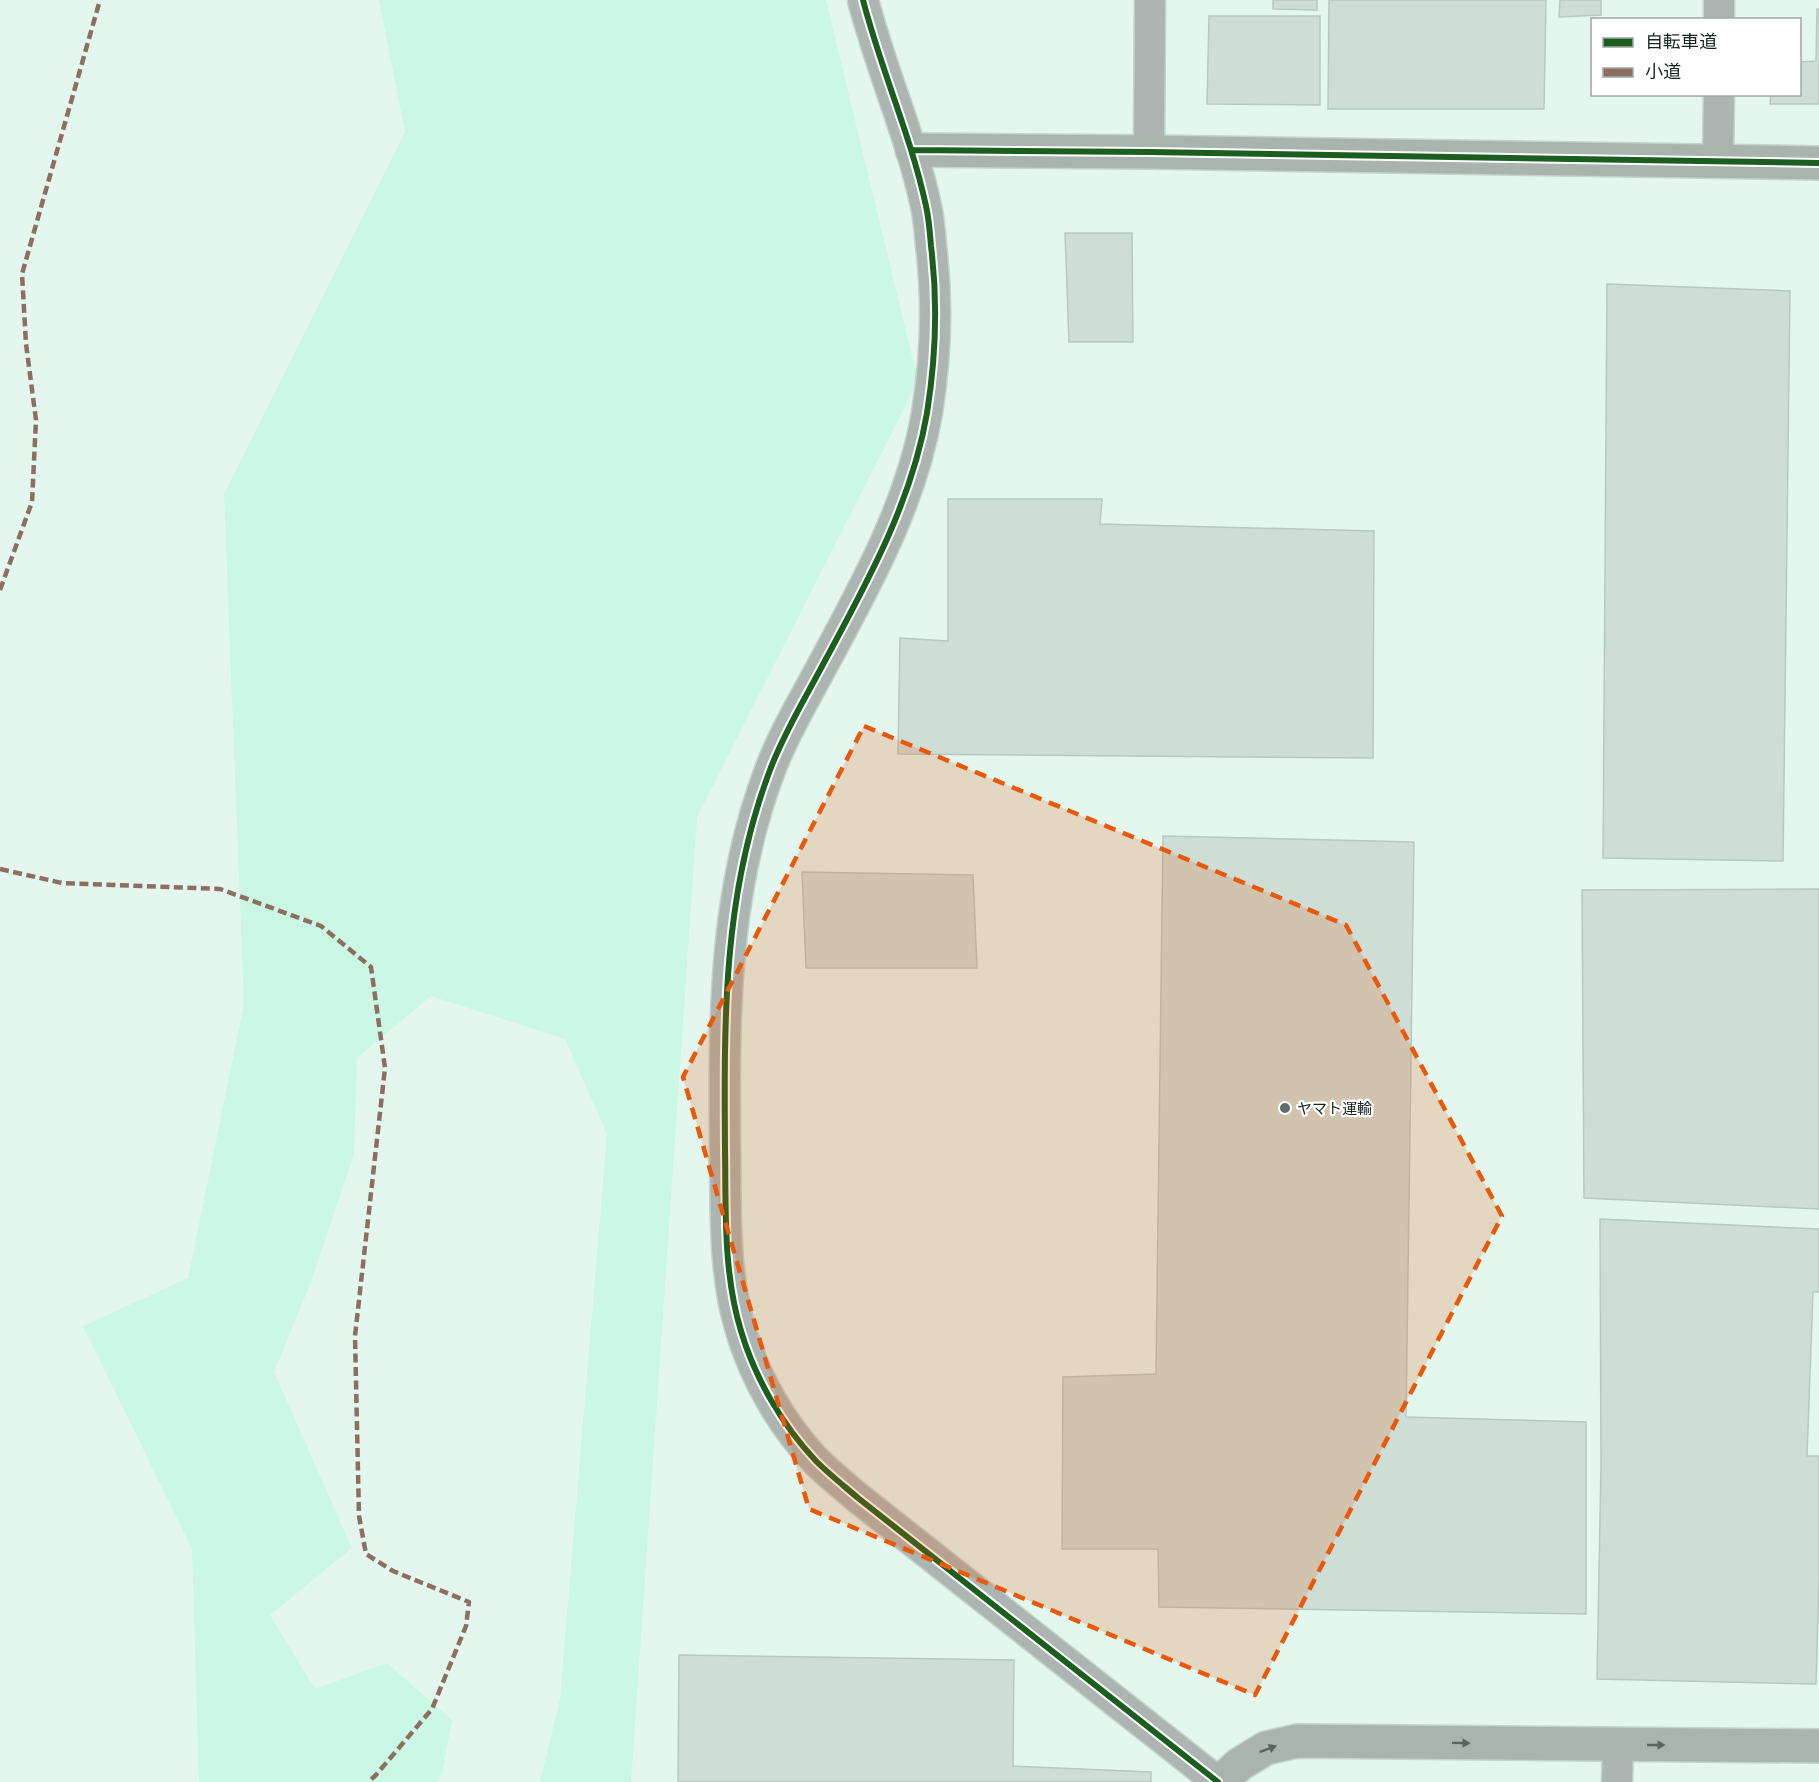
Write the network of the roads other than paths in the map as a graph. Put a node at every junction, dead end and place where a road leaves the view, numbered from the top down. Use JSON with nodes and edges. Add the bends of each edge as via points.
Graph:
{"nodes":[{"id":1,"x":863,"y":0,"type":"edge"},
{"id":2,"x":1150,"y":0,"type":"edge"},
{"id":3,"x":1719,"y":0,"type":"edge"},
{"id":4,"x":1719,"y":18,"type":"edge"},
{"id":5,"x":1719,"y":96,"type":"edge"},
{"id":6,"x":912,"y":150,"type":"junction"},
{"id":7,"x":1149,"y":152,"type":"junction"},
{"id":8,"x":1718,"y":162,"type":"junction"},
{"id":9,"x":1819,"y":163,"type":"edge"},
{"id":10,"x":1618,"y":1745,"type":"junction"},
{"id":11,"x":1819,"y":1746,"type":"edge"},
{"id":12,"x":1219,"y":1782,"type":"edge"},
{"id":13,"x":1617,"y":1782,"type":"edge"}],
"edges":[{"from":1,"to":6,"type":"street"},
{"from":2,"to":7,"type":"street"},
{"from":3,"to":4,"type":"street"},
{"from":5,"to":8,"type":"street"},
{"from":6,"to":7,"type":"street"},
{"from":6,"to":12,"type":"street","via":[[927,209],[934,274],[935,345],[926,414],[913,474],[887,542],[770,769],[748,839],[726,976],[729,1281],[741,1332],[758,1375],[782,1419],[815,1460]]},
{"from":7,"to":8,"type":"street"},
{"from":8,"to":9,"type":"street"},
{"from":10,"to":11,"type":"street","one_way":true},
{"from":12,"to":10,"type":"street","one_way":true,"via":[[1266,1748],[1297,1741]]},
{"from":10,"to":13,"type":"street"}]}
